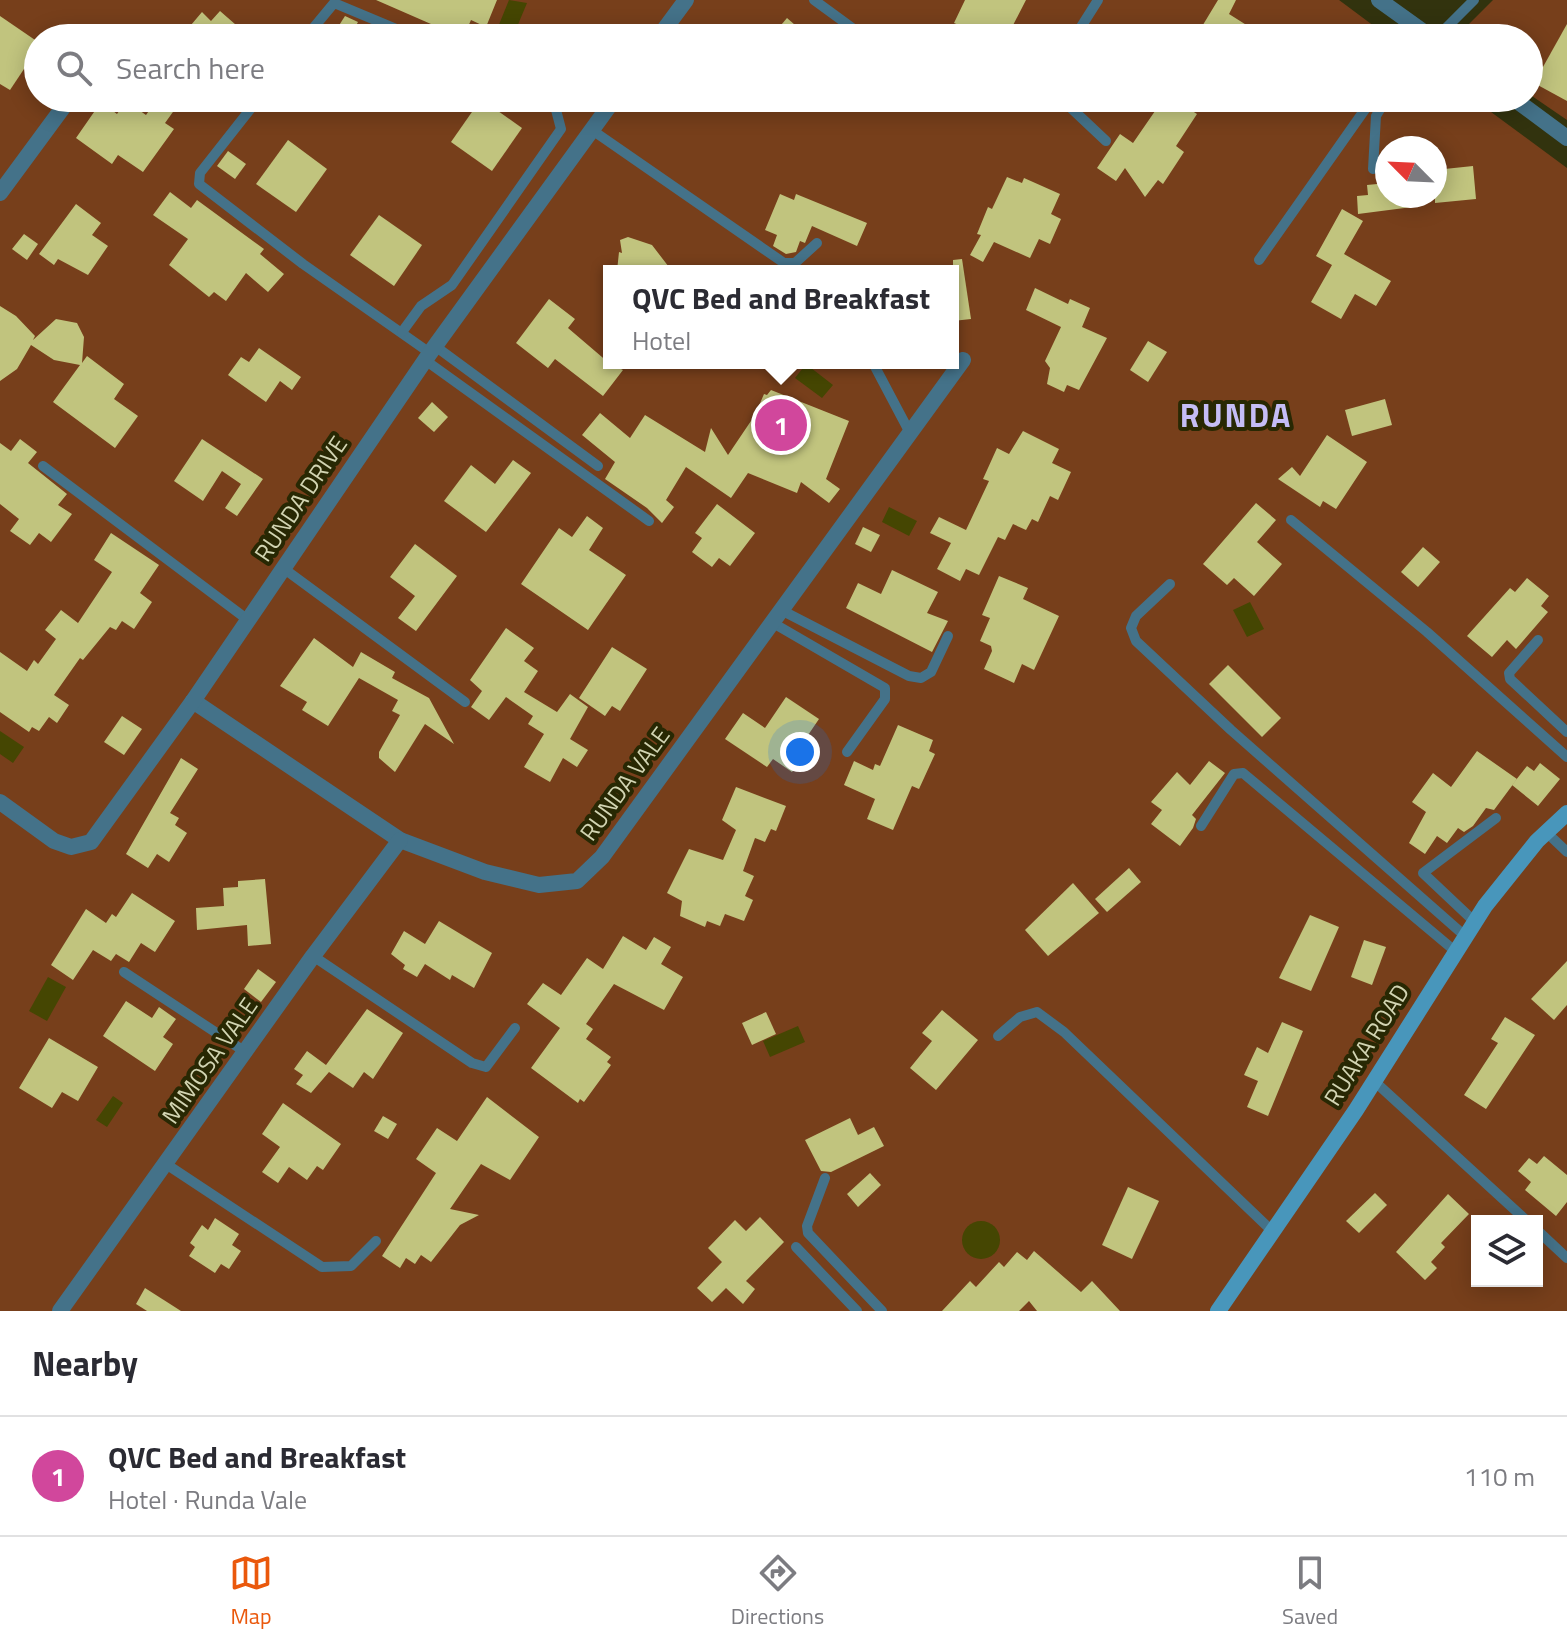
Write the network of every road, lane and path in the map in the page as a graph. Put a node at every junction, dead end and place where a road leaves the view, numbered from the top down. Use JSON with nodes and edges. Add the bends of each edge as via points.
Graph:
{"nodes":[{"id":1,"x":686,"y":0,"type":"edge"},
{"id":2,"x":814,"y":0,"type":"edge"},
{"id":3,"x":1098,"y":0,"type":"edge"},
{"id":4,"x":1379,"y":0,"type":"edge"},
{"id":5,"x":1474,"y":0,"type":"edge"},
{"id":6,"x":317,"y":24,"type":"edge"},
{"id":7,"x":384,"y":24,"type":"edge"},
{"id":8,"x":668,"y":24,"type":"edge"},
{"id":9,"x":847,"y":24,"type":"edge"},
{"id":10,"x":1083,"y":24,"type":"edge"},
{"id":11,"x":1411,"y":24,"type":"edge"},
{"id":12,"x":1443,"y":24,"type":"edge"},
{"id":13,"x":60,"y":112,"type":"edge"},
{"id":14,"x":248,"y":112,"type":"edge"},
{"id":15,"x":557,"y":112,"type":"edge"},
{"id":16,"x":605,"y":112,"type":"edge"},
{"id":17,"x":1078,"y":112,"type":"edge"},
{"id":18,"x":1363,"y":112,"type":"edge"},
{"id":19,"x":1378,"y":112,"type":"edge"},
{"id":20,"x":1532,"y":112,"type":"edge"},
{"id":21,"x":592,"y":130,"type":"junction"},
{"id":22,"x":1567,"y":138,"type":"edge"},
{"id":23,"x":1106,"y":141,"type":"dead end"},
{"id":24,"x":1373,"y":169,"type":"dead end"},
{"id":25,"x":0,"y":193,"type":"edge"},
{"id":26,"x":817,"y":243,"type":"dead end"},
{"id":27,"x":1259,"y":260,"type":"dead end"},
{"id":28,"x":402,"y":332,"type":"junction"},
{"id":29,"x":430,"y":353,"type":"junction"},
{"id":30,"x":963,"y":360,"type":"dead end"},
{"id":31,"x":959,"y":366,"type":"edge"},
{"id":32,"x":876,"y":369,"type":"edge"},
{"id":33,"x":956,"y":369,"type":"edge"},
{"id":34,"x":910,"y":433,"type":"junction"},
{"id":35,"x":43,"y":466,"type":"dead end"},
{"id":36,"x":598,"y":466,"type":"dead end"},
{"id":37,"x":1291,"y":520,"type":"dead end"},
{"id":38,"x":649,"y":521,"type":"dead end"},
{"id":39,"x":283,"y":568,"type":"junction"},
{"id":40,"x":1170,"y":584,"type":"dead end"},
{"id":41,"x":777,"y":616,"type":"junction"},
{"id":42,"x":248,"y":620,"type":"junction"},
{"id":43,"x":948,"y":636,"type":"dead end"},
{"id":44,"x":1538,"y":640,"type":"dead end"},
{"id":45,"x":193,"y":701,"type":"junction"},
{"id":46,"x":465,"y":702,"type":"dead end"},
{"id":47,"x":1567,"y":732,"type":"edge"},
{"id":48,"x":847,"y":752,"type":"dead end"},
{"id":49,"x":1567,"y":757,"type":"edge"},
{"id":50,"x":0,"y":802,"type":"edge"},
{"id":51,"x":1567,"y":813,"type":"edge"},
{"id":52,"x":1496,"y":818,"type":"dead end"},
{"id":53,"x":1201,"y":826,"type":"dead end"},
{"id":54,"x":1546,"y":832,"type":"junction"},
{"id":55,"x":400,"y":840,"type":"junction"},
{"id":56,"x":1567,"y":852,"type":"edge"},
{"id":57,"x":1470,"y":930,"type":"junction"},
{"id":58,"x":1455,"y":951,"type":"junction"},
{"id":59,"x":313,"y":956,"type":"junction"},
{"id":60,"x":124,"y":972,"type":"dead end"},
{"id":61,"x":515,"y":1028,"type":"dead end"},
{"id":62,"x":998,"y":1036,"type":"dead end"},
{"id":63,"x":247,"y":1053,"type":"junction"},
{"id":64,"x":1373,"y":1080,"type":"junction"},
{"id":65,"x":166,"y":1164,"type":"junction"},
{"id":66,"x":825,"y":1178,"type":"dead end"},
{"id":67,"x":1520,"y":1215,"type":"edge"},
{"id":68,"x":1273,"y":1232,"type":"junction"},
{"id":69,"x":1543,"y":1236,"type":"edge"},
{"id":70,"x":376,"y":1241,"type":"dead end"},
{"id":71,"x":796,"y":1247,"type":"dead end"},
{"id":72,"x":1567,"y":1258,"type":"edge"},
{"id":73,"x":60,"y":1311,"type":"edge"},
{"id":74,"x":857,"y":1311,"type":"edge"},
{"id":75,"x":882,"y":1311,"type":"edge"},
{"id":76,"x":1218,"y":1311,"type":"edge"}],
"edges":[{"from":1,"to":8,"type":"street"},
{"from":2,"to":9,"type":"lane"},
{"from":3,"to":10,"type":"lane"},
{"from":4,"to":11,"type":"street"},
{"from":5,"to":12,"type":"lane"},
{"from":6,"to":7,"type":"lane","via":[[334,3]]},
{"from":13,"to":25,"type":"street"},
{"from":14,"to":28,"type":"lane","via":[[200,173],[199,184]]},
{"from":15,"to":28,"type":"lane","via":[[561,129],[452,285],[421,306]]},
{"from":16,"to":21,"type":"street","name":"RUNDA DRIVE"},
{"from":17,"to":23,"type":"lane"},
{"from":18,"to":27,"type":"lane"},
{"from":19,"to":24,"type":"lane"},
{"from":20,"to":22,"type":"street"},
{"from":21,"to":26,"type":"lane","via":[[784,263],[795,263]]},
{"from":21,"to":29,"type":"street","name":"RUNDA DRIVE"},
{"from":28,"to":29,"type":"lane"},
{"from":29,"to":36,"type":"lane"},
{"from":29,"to":38,"type":"lane"},
{"from":29,"to":39,"type":"street","name":"RUNDA DRIVE"},
{"from":30,"to":31,"type":"street","name":"RUNDA VALE"},
{"from":32,"to":34,"type":"lane"},
{"from":33,"to":34,"type":"street","name":"RUNDA VALE"},
{"from":34,"to":41,"type":"street","name":"RUNDA VALE"},
{"from":35,"to":42,"type":"lane"},
{"from":37,"to":49,"type":"lane"},
{"from":39,"to":42,"type":"street","name":"RUNDA DRIVE"},
{"from":39,"to":46,"type":"lane"},
{"from":40,"to":57,"type":"lane","via":[[1136,616],[1131,628],[1136,641],[1231,730]]},
{"from":41,"to":43,"type":"lane","via":[[921,678],[931,672]]},
{"from":41,"to":48,"type":"lane","via":[[885,688],[885,699]]},
{"from":41,"to":55,"type":"street","name":"RUNDA VALE","via":[[602,857],[577,881],[539,885],[485,872]]},
{"from":42,"to":45,"type":"street","name":"RUNDA DRIVE"},
{"from":44,"to":47,"type":"lane","via":[[1509,673],[1510,679]]},
{"from":45,"to":50,"type":"street","name":"RUNDA DRIVE","via":[[91,842],[71,847],[54,841]]},
{"from":45,"to":55,"type":"street","name":"RUNDA VALE"},
{"from":51,"to":54,"type":"street","name":"RUAKA ROAD"},
{"from":52,"to":57,"type":"lane","via":[[1423,873]]},
{"from":53,"to":58,"type":"lane","via":[[1234,774],[1243,773]]},
{"from":54,"to":56,"type":"lane"},
{"from":54,"to":57,"type":"street","name":"RUAKA ROAD","via":[[1511,870]]},
{"from":55,"to":59,"type":"street","name":"MIMOSA VALE"},
{"from":57,"to":58,"type":"street","name":"RUAKA ROAD"},
{"from":58,"to":64,"type":"street","name":"RUAKA ROAD"},
{"from":59,"to":61,"type":"lane","via":[[472,1063],[486,1067]]},
{"from":59,"to":63,"type":"street","name":"MIMOSA VALE"},
{"from":60,"to":63,"type":"lane"},
{"from":62,"to":68,"type":"lane","via":[[1020,1017],[1037,1012]]},
{"from":63,"to":65,"type":"street","name":"MIMOSA VALE"},
{"from":64,"to":67,"type":"lane"},
{"from":64,"to":68,"type":"street","name":"RUAKA ROAD"},
{"from":65,"to":70,"type":"lane","via":[[322,1267],[351,1266]]},
{"from":65,"to":73,"type":"street","name":"MIMOSA VALE"},
{"from":66,"to":75,"type":"lane","via":[[808,1233]]},
{"from":68,"to":76,"type":"street","name":"RUAKA ROAD"},
{"from":69,"to":72,"type":"lane"},
{"from":71,"to":74,"type":"lane"}]}
